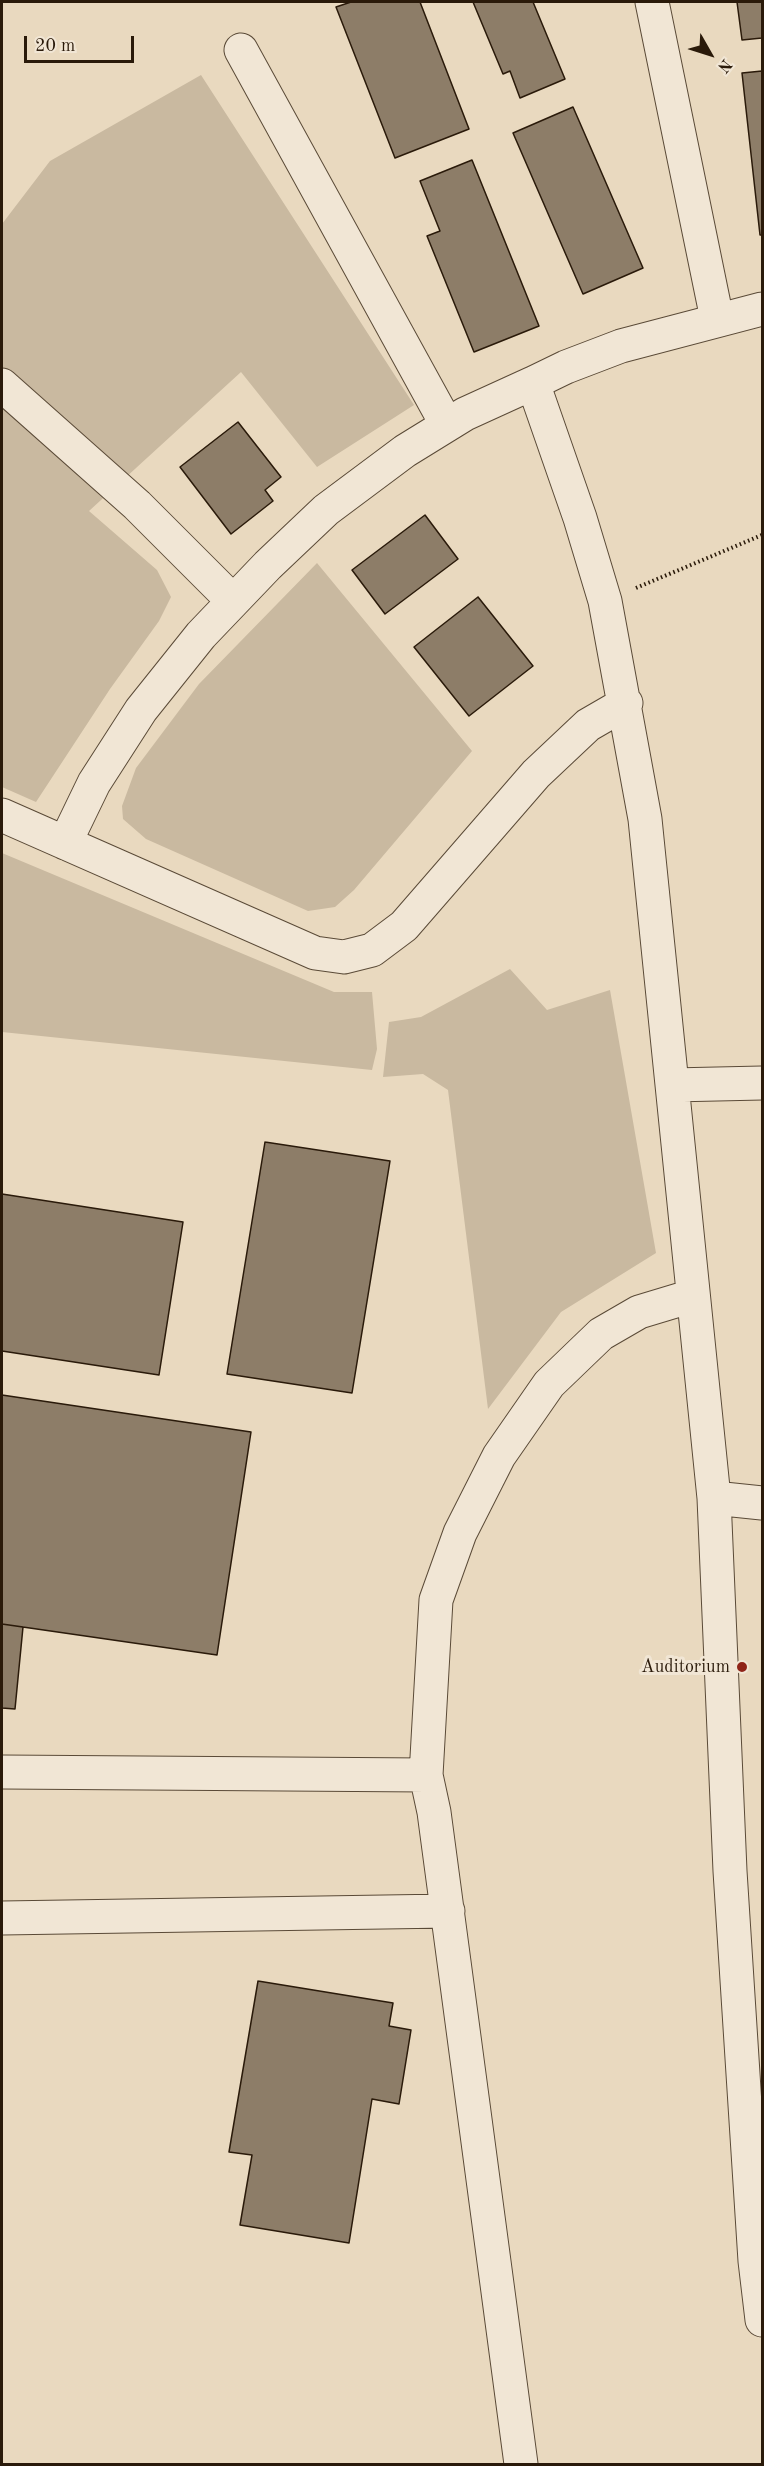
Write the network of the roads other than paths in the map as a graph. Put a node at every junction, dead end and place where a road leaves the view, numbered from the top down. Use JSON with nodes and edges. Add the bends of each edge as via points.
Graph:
{"nodes":[{"id":1,"x":652,"y":2,"type":"edge"},
{"id":2,"x":242,"y":50,"type":"dead end"},
{"id":3,"x":762,"y":309,"type":"edge"},
{"id":4,"x":717,"y":319,"type":"junction"},
{"id":5,"x":533,"y":383,"type":"junction"},
{"id":6,"x":2,"y":385,"type":"edge"},
{"id":7,"x":447,"y":425,"type":"junction"},
{"id":8,"x":233,"y":601,"type":"junction"},
{"id":9,"x":626,"y":703,"type":"junction"},
{"id":10,"x":2,"y":815,"type":"edge"},
{"id":11,"x":65,"y":843,"type":"junction"},
{"id":12,"x":762,"y":1083,"type":"edge"},
{"id":13,"x":672,"y":1085,"type":"junction"},
{"id":14,"x":692,"y":1296,"type":"junction"},
{"id":15,"x":714,"y":1498,"type":"junction"},
{"id":16,"x":762,"y":1503,"type":"edge"},
{"id":17,"x":2,"y":1772,"type":"edge"},
{"id":18,"x":426,"y":1775,"type":"junction"},
{"id":19,"x":448,"y":1911,"type":"junction"},
{"id":20,"x":2,"y":1918,"type":"edge"},
{"id":21,"x":762,"y":2320,"type":"edge"},
{"id":22,"x":521,"y":2464,"type":"edge"}],
"edges":[{"from":1,"to":4,"type":"street"},
{"from":2,"to":7,"type":"street"},
{"from":3,"to":4,"type":"street"},
{"from":4,"to":5,"type":"street","via":[[621,345]]},
{"from":5,"to":7,"type":"street"},
{"from":5,"to":9,"type":"street","via":[[605,602]]},
{"from":6,"to":8,"type":"street","via":[[137,505]]},
{"from":7,"to":8,"type":"street","via":[[326,510]]},
{"from":8,"to":11,"type":"street","via":[[141,710],[94,783]]},
{"from":9,"to":11,"type":"street","via":[[588,725],[536,774],[404,926],[372,950],[344,957],[315,953]]},
{"from":9,"to":13,"type":"street","via":[[645,819]]},
{"from":10,"to":11,"type":"street"},
{"from":12,"to":13,"type":"street"},
{"from":13,"to":14,"type":"street"},
{"from":14,"to":15,"type":"street"},
{"from":14,"to":18,"type":"street","via":[[639,1312],[601,1334],[549,1384],[499,1456],[460,1533],[436,1600]]},
{"from":15,"to":16,"type":"street"},
{"from":15,"to":21,"type":"street","via":[[731,1882]]},
{"from":17,"to":18,"type":"street"},
{"from":18,"to":19,"type":"street"},
{"from":19,"to":20,"type":"street"},
{"from":19,"to":22,"type":"street"}]}
